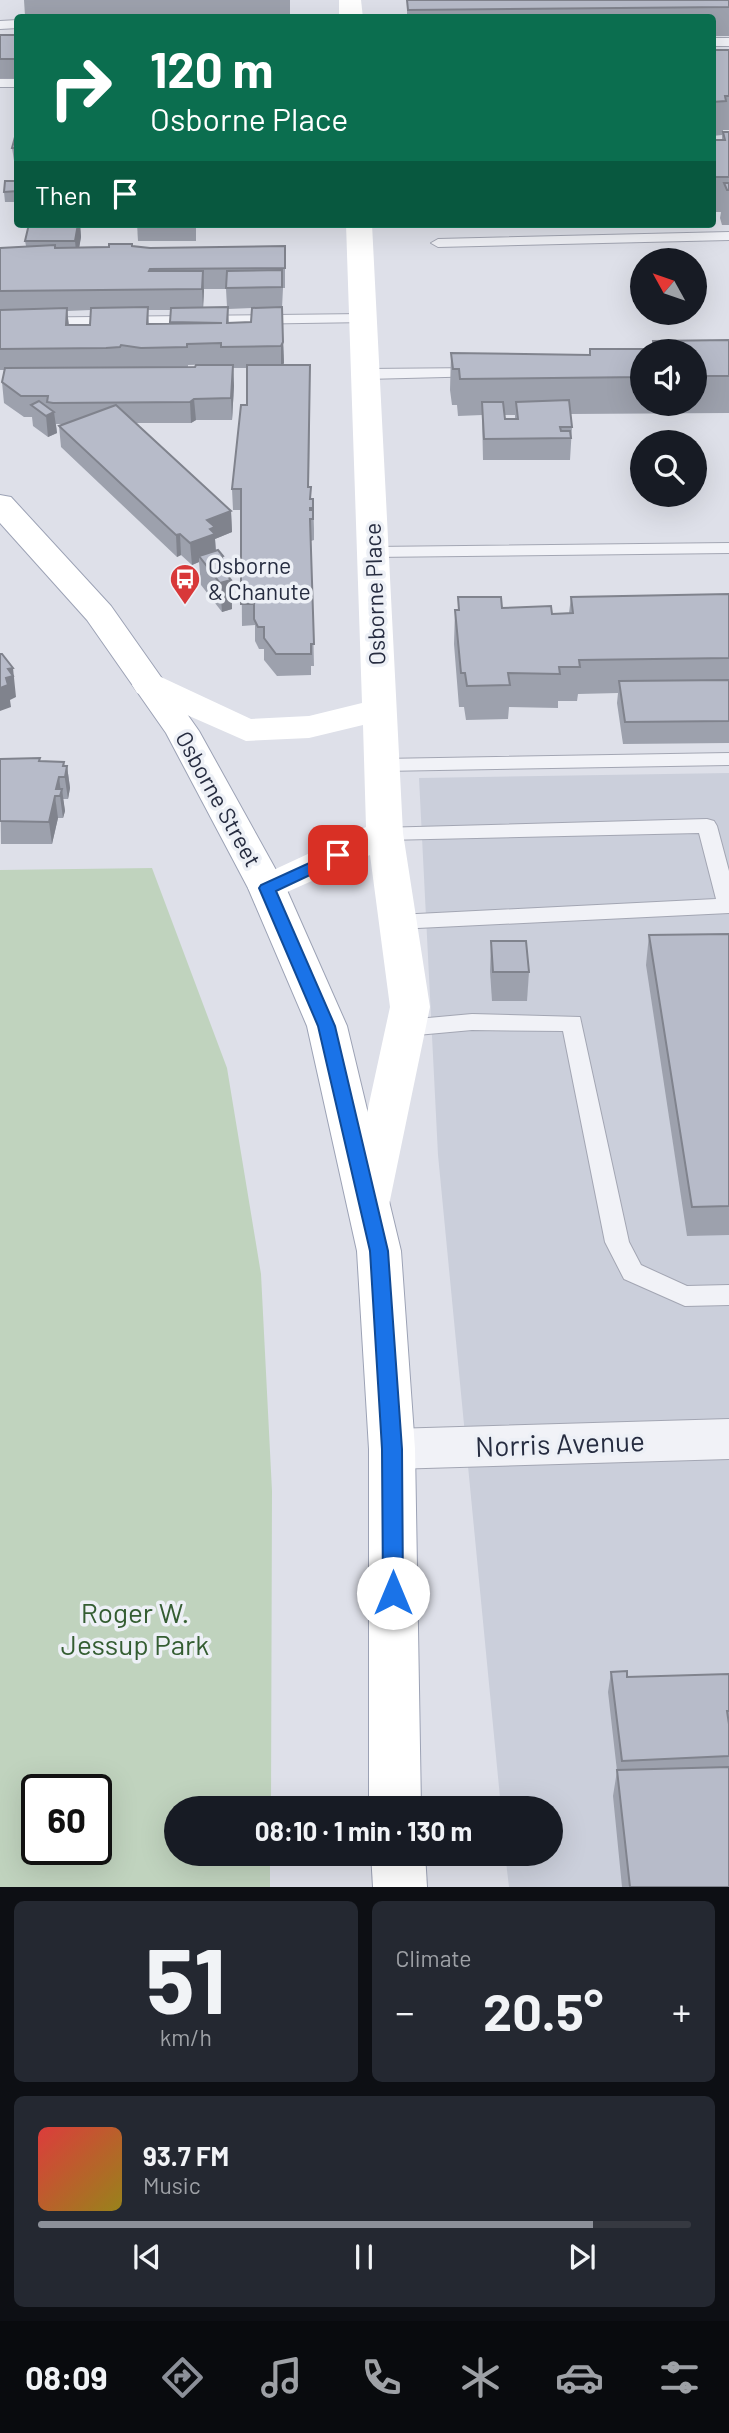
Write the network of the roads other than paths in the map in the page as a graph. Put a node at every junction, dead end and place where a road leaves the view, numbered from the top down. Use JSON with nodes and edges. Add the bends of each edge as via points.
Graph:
{"nodes":[{"id":1,"x":359,"y":228,"type":"edge"},
{"id":2,"x":729,"y":236,"type":"edge"},
{"id":3,"x":438,"y":243,"type":"dead end"},
{"id":4,"x":363,"y":318,"type":"junction"},
{"id":5,"x":0,"y":323,"type":"edge"},
{"id":6,"x":497,"y":373,"type":"edge"},
{"id":7,"x":366,"y":374,"type":"junction"},
{"id":8,"x":0,"y":504,"type":"edge"},
{"id":9,"x":729,"y":548,"type":"edge"},
{"id":10,"x":373,"y":552,"type":"junction"},
{"id":11,"x":149,"y":685,"type":"junction"},
{"id":12,"x":380,"y":710,"type":"junction"},
{"id":13,"x":729,"y":760,"type":"edge"},
{"id":14,"x":382,"y":765,"type":"junction"},
{"id":15,"x":386,"y":833,"type":"junction"},
{"id":16,"x":267,"y":888,"type":"junction"},
{"id":17,"x":397,"y":922,"type":"junction"},
{"id":18,"x":405,"y":1028,"type":"junction"},
{"id":19,"x":368,"y":1205,"type":"junction"},
{"id":20,"x":729,"y":1295,"type":"edge"},
{"id":21,"x":729,"y":1439,"type":"edge"},
{"id":22,"x":392,"y":1449,"type":"junction"},
{"id":23,"x":395,"y":1796,"type":"edge"},
{"id":24,"x":399,"y":1866,"type":"edge"},
{"id":25,"x":400,"y":1887,"type":"edge"}],
"edges":[{"from":1,"to":4,"type":"street","name":"Osborne Place"},
{"from":2,"to":3,"type":"lane"},
{"from":4,"to":5,"type":"lane"},
{"from":4,"to":7,"type":"street","name":"Osborne Place"},
{"from":6,"to":7,"type":"lane"},
{"from":7,"to":10,"type":"street","name":"Osborne Place"},
{"from":8,"to":11,"type":"street","name":"Osborne Street","via":[[99,613]]},
{"from":9,"to":10,"type":"lane"},
{"from":10,"to":12,"type":"street","name":"Osborne Place"},
{"from":11,"to":12,"type":"street","via":[[246,730],[309,727]]},
{"from":11,"to":16,"type":"street","name":"Osborne Street","via":[[182,731]]},
{"from":12,"to":14,"type":"street","name":"Osborne Place"},
{"from":13,"to":14,"type":"lane"},
{"from":14,"to":15,"type":"street","name":"Osborne Place"},
{"from":15,"to":16,"type":"street"},
{"from":15,"to":17,"type":"street","name":"Osborne Place"},
{"from":15,"to":17,"type":"lane","via":[[707,826],[728,906]]},
{"from":16,"to":19,"type":"street","name":"Osborne Street","via":[[327,1026]]},
{"from":17,"to":18,"type":"street","name":"Osborne Place","via":[[410,1007]]},
{"from":18,"to":19,"type":"street","name":"Osborne Place"},
{"from":18,"to":20,"type":"lane","via":[[472,1022],[572,1023],[617,1242],[632,1272],[685,1296]]},
{"from":19,"to":22,"type":"street","name":"Osborne Street","via":[[379,1251]]},
{"from":21,"to":22,"type":"street","name":"Norris Avenue"},
{"from":22,"to":23,"type":"street","name":"Osborne Street"},
{"from":24,"to":25,"type":"street"}]}
